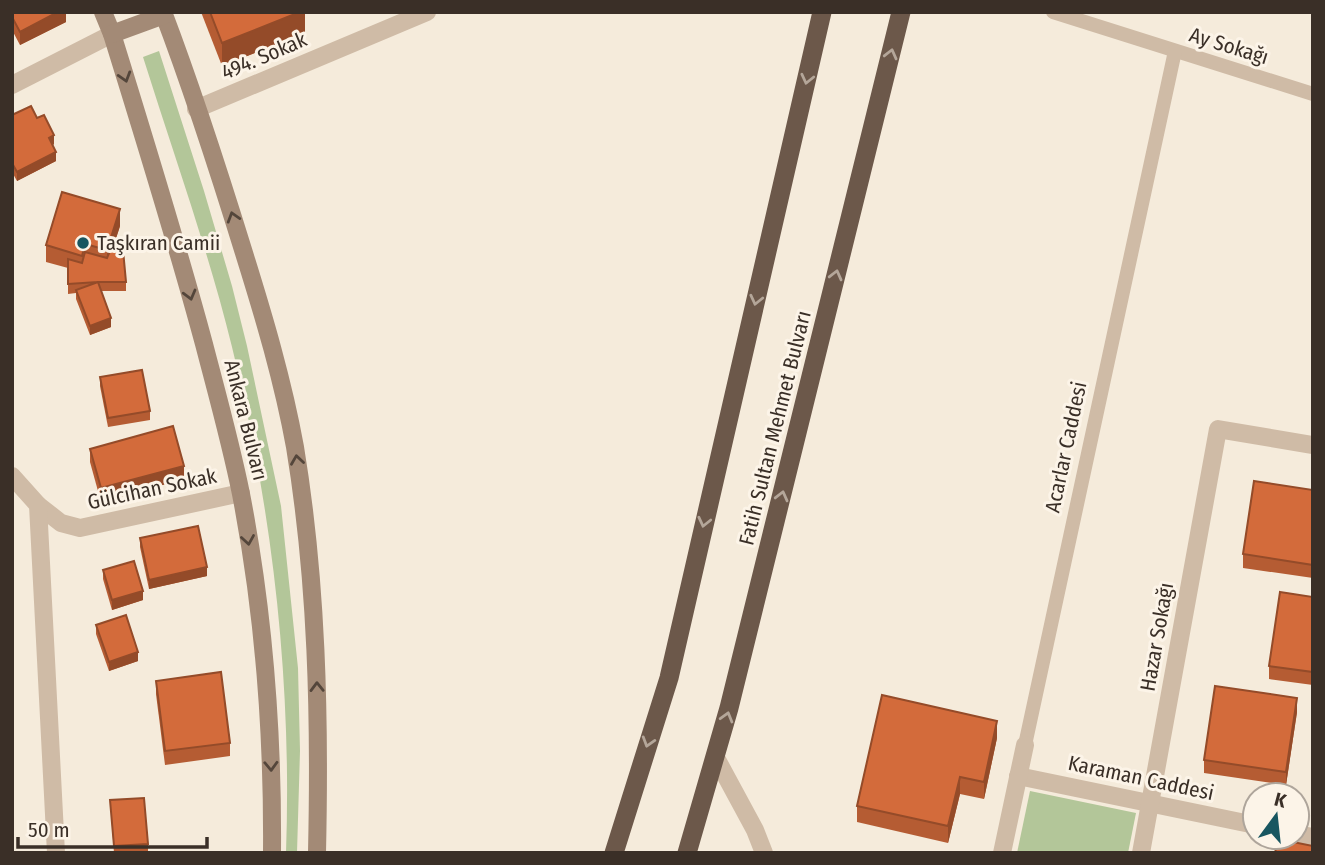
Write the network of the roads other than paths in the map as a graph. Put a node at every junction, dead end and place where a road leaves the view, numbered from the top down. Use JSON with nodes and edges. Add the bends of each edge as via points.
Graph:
{"nodes":[{"id":1,"x":103,"y":12,"type":"edge"},
{"id":2,"x":427,"y":12,"type":"edge"},
{"id":3,"x":822,"y":12,"type":"edge"},
{"id":4,"x":901,"y":12,"type":"edge"},
{"id":5,"x":1053,"y":12,"type":"edge"},
{"id":6,"x":164,"y":13,"type":"edge"},
{"id":7,"x":112,"y":34,"type":"junction"},
{"id":8,"x":1175,"y":51,"type":"junction"},
{"id":9,"x":12,"y":85,"type":"edge"},
{"id":10,"x":1313,"y":94,"type":"edge"},
{"id":11,"x":196,"y":109,"type":"junction"},
{"id":12,"x":1313,"y":445,"type":"edge"},
{"id":13,"x":12,"y":476,"type":"edge"},
{"id":14,"x":241,"y":493,"type":"junction"},
{"id":15,"x":38,"y":505,"type":"junction"},
{"id":16,"x":1025,"y":745,"type":"joint"},
{"id":17,"x":715,"y":756,"type":"junction"},
{"id":18,"x":1018,"y":776,"type":"junction"},
{"id":19,"x":1150,"y":804,"type":"junction"},
{"id":20,"x":1241,"y":822,"type":"edge"},
{"id":21,"x":56,"y":853,"type":"edge"},
{"id":22,"x":272,"y":853,"type":"edge"},
{"id":23,"x":317,"y":853,"type":"edge"},
{"id":24,"x":614,"y":853,"type":"edge"},
{"id":25,"x":687,"y":853,"type":"edge"},
{"id":26,"x":764,"y":853,"type":"edge"},
{"id":27,"x":1002,"y":853,"type":"edge"},
{"id":28,"x":1141,"y":853,"type":"edge"}],
"edges":[{"from":1,"to":7,"type":"main road","name":"Ankara Bulvarı"},
{"from":2,"to":11,"type":"street","name":"494. Sokak"},
{"from":3,"to":24,"type":"highway","one_way":true,"via":[[668,678]]},
{"from":17,"to":4,"type":"highway","name":"Fatih Sultan Mehmet Bulvarı","one_way":true},
{"from":5,"to":8,"type":"lane","name":"Ay Sokağı"},
{"from":6,"to":7,"type":"main road"},
{"from":6,"to":11,"type":"main road","name":"Ankara Bulvarı"},
{"from":7,"to":9,"type":"street"},
{"from":7,"to":14,"type":"main road","name":"Ankara Bulvarı","one_way":true,"via":[[178,248]]},
{"from":8,"to":10,"type":"lane","name":"Ay Sokağı"},
{"from":8,"to":16,"type":"lane","name":"Acarlar Caddesi"},
{"from":23,"to":11,"type":"main road","name":"Ankara Bulvarı","one_way":true,"via":[[316,639],[295,447],[260,306]]},
{"from":12,"to":19,"type":"street","name":"Hazar Sokağı","via":[[1218,429]]},
{"from":13,"to":15,"type":"street","name":"Gülcihan Sokak"},
{"from":14,"to":15,"type":"street","name":"Gülcihan Sokak","via":[[79,527],[61,523]]},
{"from":14,"to":22,"type":"main road","name":"Ankara Bulvarı","one_way":true,"via":[[267,678]]},
{"from":15,"to":21,"type":"street"},
{"from":16,"to":18,"type":"street","name":"Acarlar Caddesi"},
{"from":17,"to":25,"type":"highway","name":"Fatih Sultan Mehmet Bulvarı"},
{"from":17,"to":26,"type":"street"},
{"from":18,"to":19,"type":"street","name":"Karaman Caddesi"},
{"from":18,"to":27,"type":"street","name":"Acarlar Caddesi"},
{"from":19,"to":20,"type":"street","name":"Karaman Caddesi"},
{"from":19,"to":28,"type":"street","name":"Hazar Sokağı"}]}
